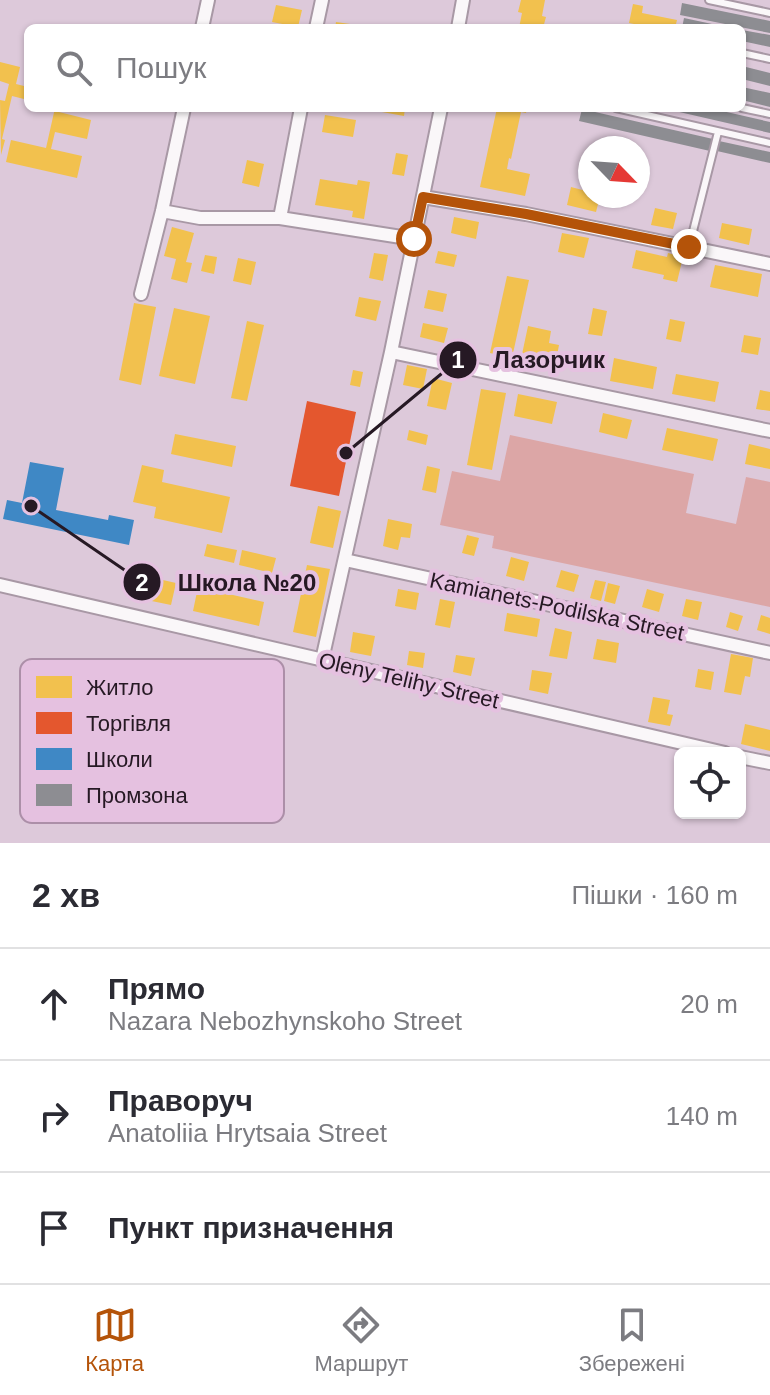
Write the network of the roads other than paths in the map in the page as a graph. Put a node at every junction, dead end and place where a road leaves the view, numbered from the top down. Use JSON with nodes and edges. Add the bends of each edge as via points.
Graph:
{"nodes":[{"id":1,"x":208,"y":0,"type":"edge"},
{"id":2,"x":322,"y":0,"type":"edge"},
{"id":3,"x":463,"y":0,"type":"edge"},
{"id":4,"x":709,"y":0,"type":"edge"},
{"id":5,"x":770,"y":13,"type":"edge"},
{"id":6,"x":203,"y":24,"type":"edge"},
{"id":7,"x":317,"y":24,"type":"edge"},
{"id":8,"x":459,"y":24,"type":"edge"},
{"id":9,"x":746,"y":54,"type":"edge"},
{"id":10,"x":770,"y":59,"type":"edge"},
{"id":11,"x":746,"y":109,"type":"edge"},
{"id":12,"x":183,"y":112,"type":"edge"},
{"id":13,"x":300,"y":112,"type":"edge"},
{"id":14,"x":440,"y":112,"type":"edge"},
{"id":15,"x":633,"y":112,"type":"edge"},
{"id":16,"x":770,"y":114,"type":"edge"},
{"id":17,"x":718,"y":132,"type":"junction"},
{"id":18,"x":770,"y":143,"type":"edge"},
{"id":19,"x":423,"y":197,"type":"junction"},
{"id":20,"x":162,"y":211,"type":"junction"},
{"id":21,"x":280,"y":218,"type":"junction"},
{"id":22,"x":414,"y":239,"type":"junction"},
{"id":23,"x":689,"y":247,"type":"junction"},
{"id":24,"x":770,"y":264,"type":"edge"},
{"id":25,"x":141,"y":294,"type":"dead end"},
{"id":26,"x":391,"y":352,"type":"junction"},
{"id":27,"x":770,"y":431,"type":"edge"},
{"id":28,"x":345,"y":560,"type":"junction"},
{"id":29,"x":0,"y":585,"type":"edge"},
{"id":30,"x":770,"y":653,"type":"edge"},
{"id":31,"x":322,"y":660,"type":"junction"},
{"id":32,"x":699,"y":747,"type":"edge"},
{"id":33,"x":746,"y":758,"type":"edge"},
{"id":34,"x":770,"y":763,"type":"edge"}],
"edges":[{"from":1,"to":6,"type":"street"},
{"from":2,"to":7,"type":"street"},
{"from":3,"to":8,"type":"street"},
{"from":4,"to":5,"type":"lane"},
{"from":9,"to":10,"type":"lane"},
{"from":11,"to":16,"type":"lane"},
{"from":12,"to":20,"type":"street"},
{"from":13,"to":21,"type":"street"},
{"from":14,"to":19,"type":"street"},
{"from":15,"to":17,"type":"lane"},
{"from":17,"to":18,"type":"lane"},
{"from":17,"to":23,"type":"lane"},
{"from":19,"to":22,"type":"street"},
{"from":19,"to":23,"type":"street"},
{"from":20,"to":21,"type":"street","via":[[200,218]]},
{"from":20,"to":25,"type":"street"},
{"from":21,"to":22,"type":"street"},
{"from":22,"to":26,"type":"street"},
{"from":23,"to":24,"type":"street"},
{"from":26,"to":27,"type":"street"},
{"from":26,"to":28,"type":"street"},
{"from":28,"to":30,"type":"street","name":"Kamianets-Podilska Street"},
{"from":28,"to":31,"type":"street"},
{"from":29,"to":31,"type":"street","name":"Oleny Telihy Street"},
{"from":31,"to":32,"type":"street","name":"Oleny Telihy Street"},
{"from":33,"to":34,"type":"street"}]}
